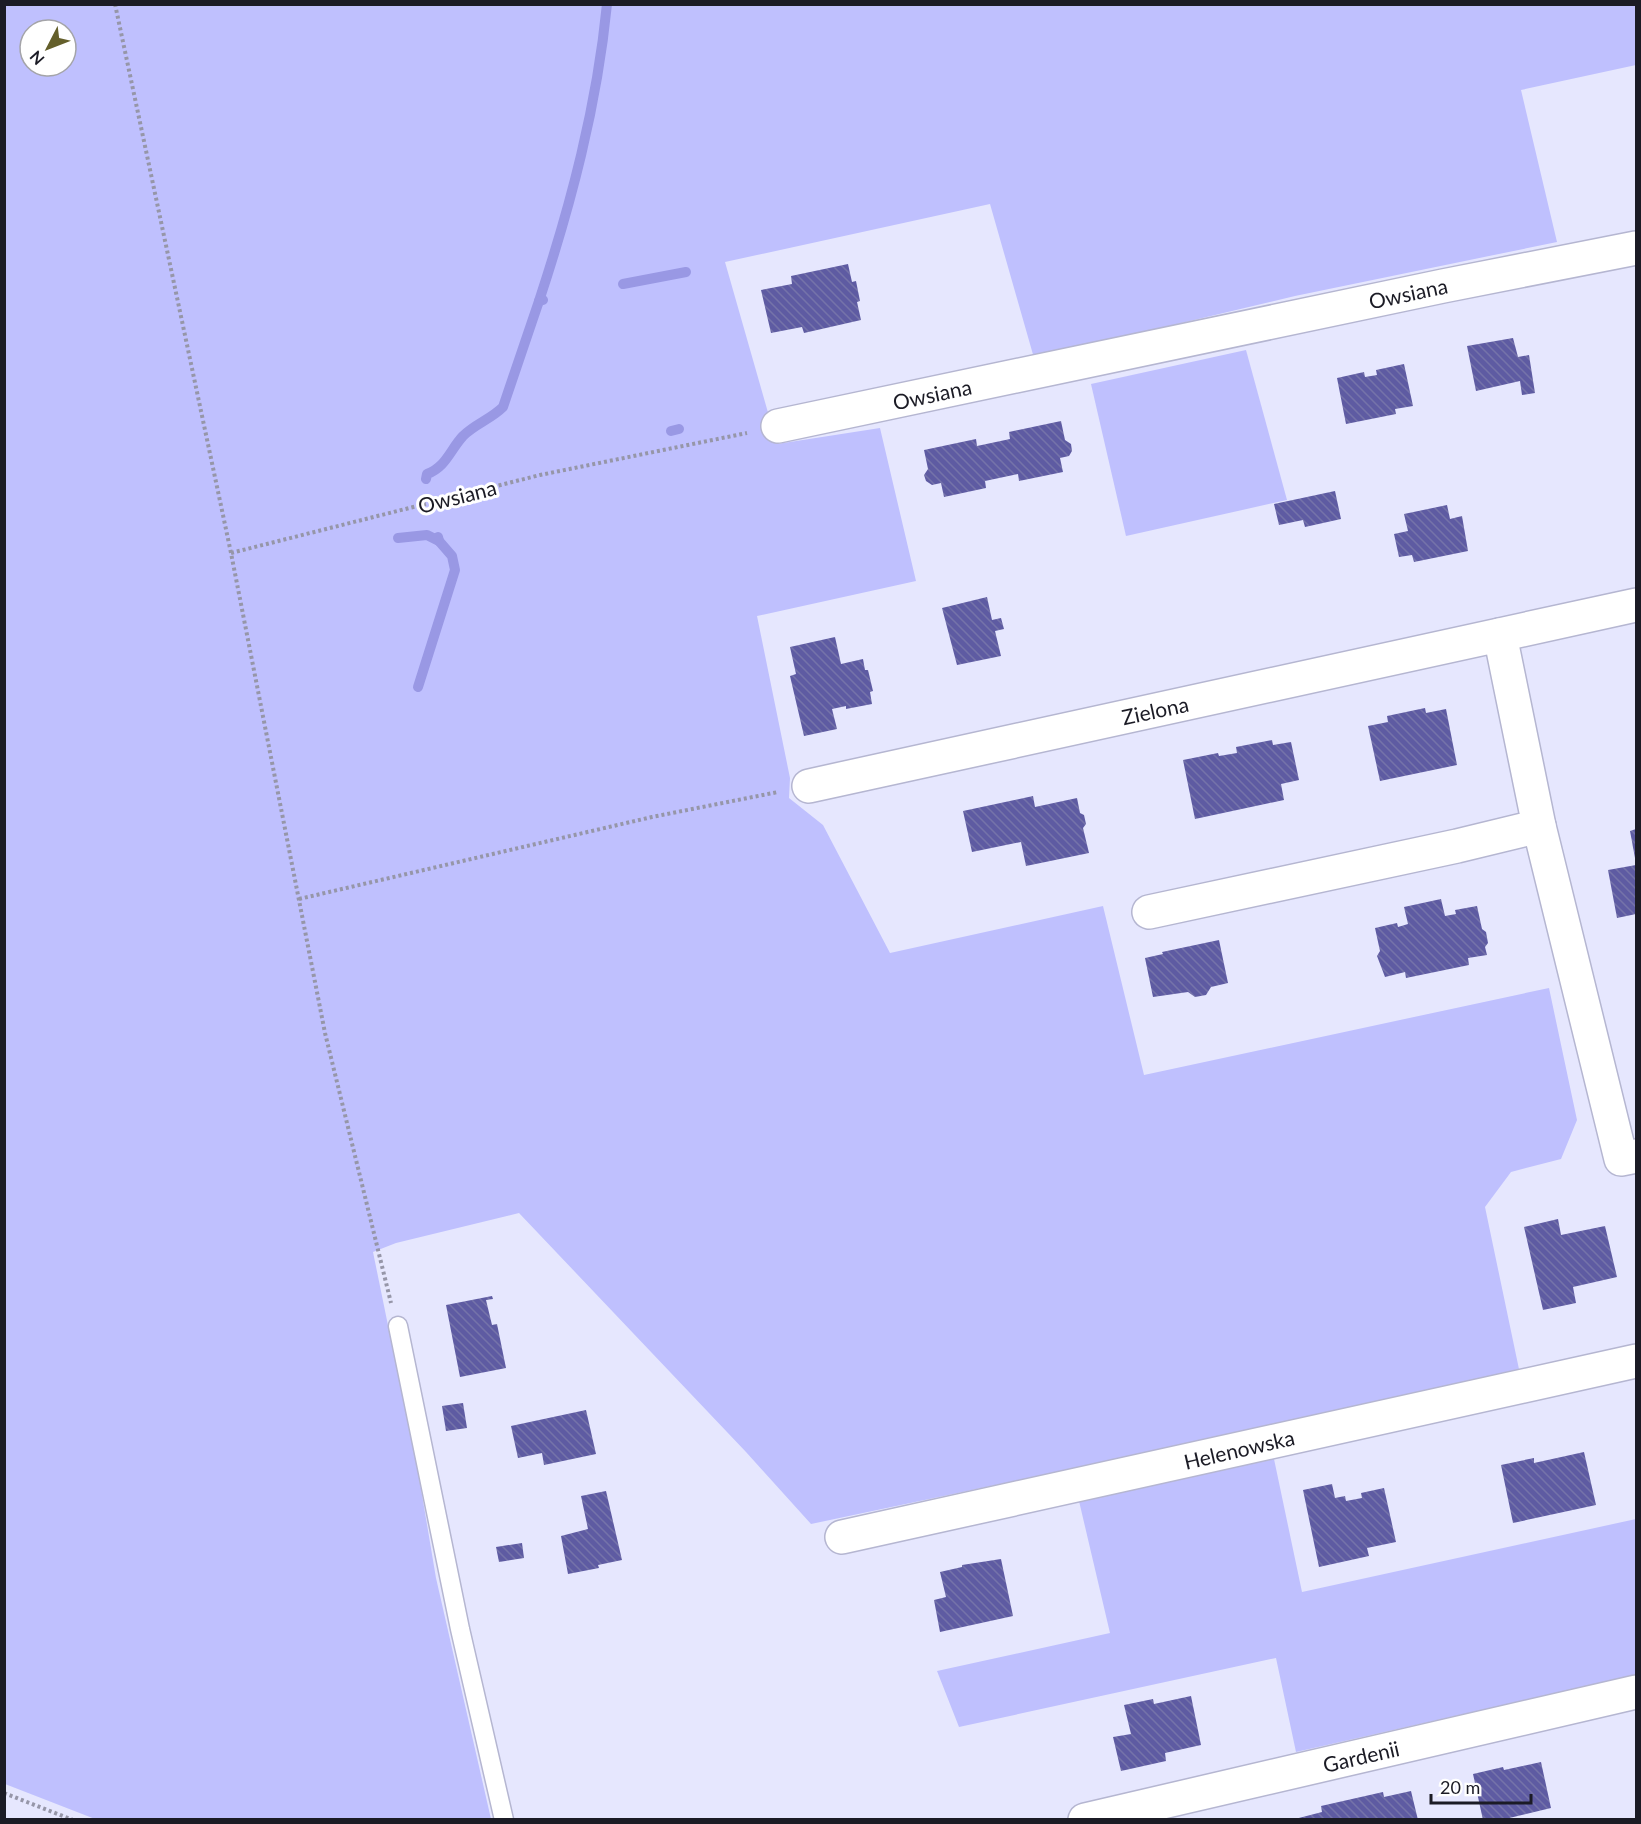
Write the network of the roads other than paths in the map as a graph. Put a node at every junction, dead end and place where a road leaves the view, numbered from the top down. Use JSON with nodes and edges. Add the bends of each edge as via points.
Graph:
{"nodes":[{"id":1,"x":1636,"y":248,"type":"edge"},
{"id":2,"x":778,"y":426,"type":"road end"},
{"id":3,"x":1636,"y":605,"type":"edge"},
{"id":4,"x":1500,"y":635,"type":"junction"},
{"id":5,"x":809,"y":786,"type":"road end"},
{"id":6,"x":1539,"y":826,"type":"junction"},
{"id":7,"x":1149,"y":912,"type":"dead end"},
{"id":8,"x":1629,"y":1157,"type":"edge"},
{"id":9,"x":398,"y":1326,"type":"road end"},
{"id":10,"x":1636,"y":1361,"type":"edge"},
{"id":11,"x":842,"y":1538,"type":"dead end"},
{"id":12,"x":1636,"y":1692,"type":"edge"},
{"id":13,"x":504,"y":1820,"type":"edge"},
{"id":14,"x":1084,"y":1820,"type":"edge"}],
"edges":[{"from":1,"to":2,"type":"street","name":"Owsiana"},
{"from":3,"to":4,"type":"street","name":"Zielona"},
{"from":4,"to":5,"type":"street","name":"Zielona"},
{"from":4,"to":6,"type":"street"},
{"from":6,"to":7,"type":"street"},
{"from":6,"to":8,"type":"street"},
{"from":9,"to":13,"type":"lane"},
{"from":10,"to":11,"type":"street","name":"Helenowska"},
{"from":12,"to":14,"type":"street","name":"Gardenii"}]}
